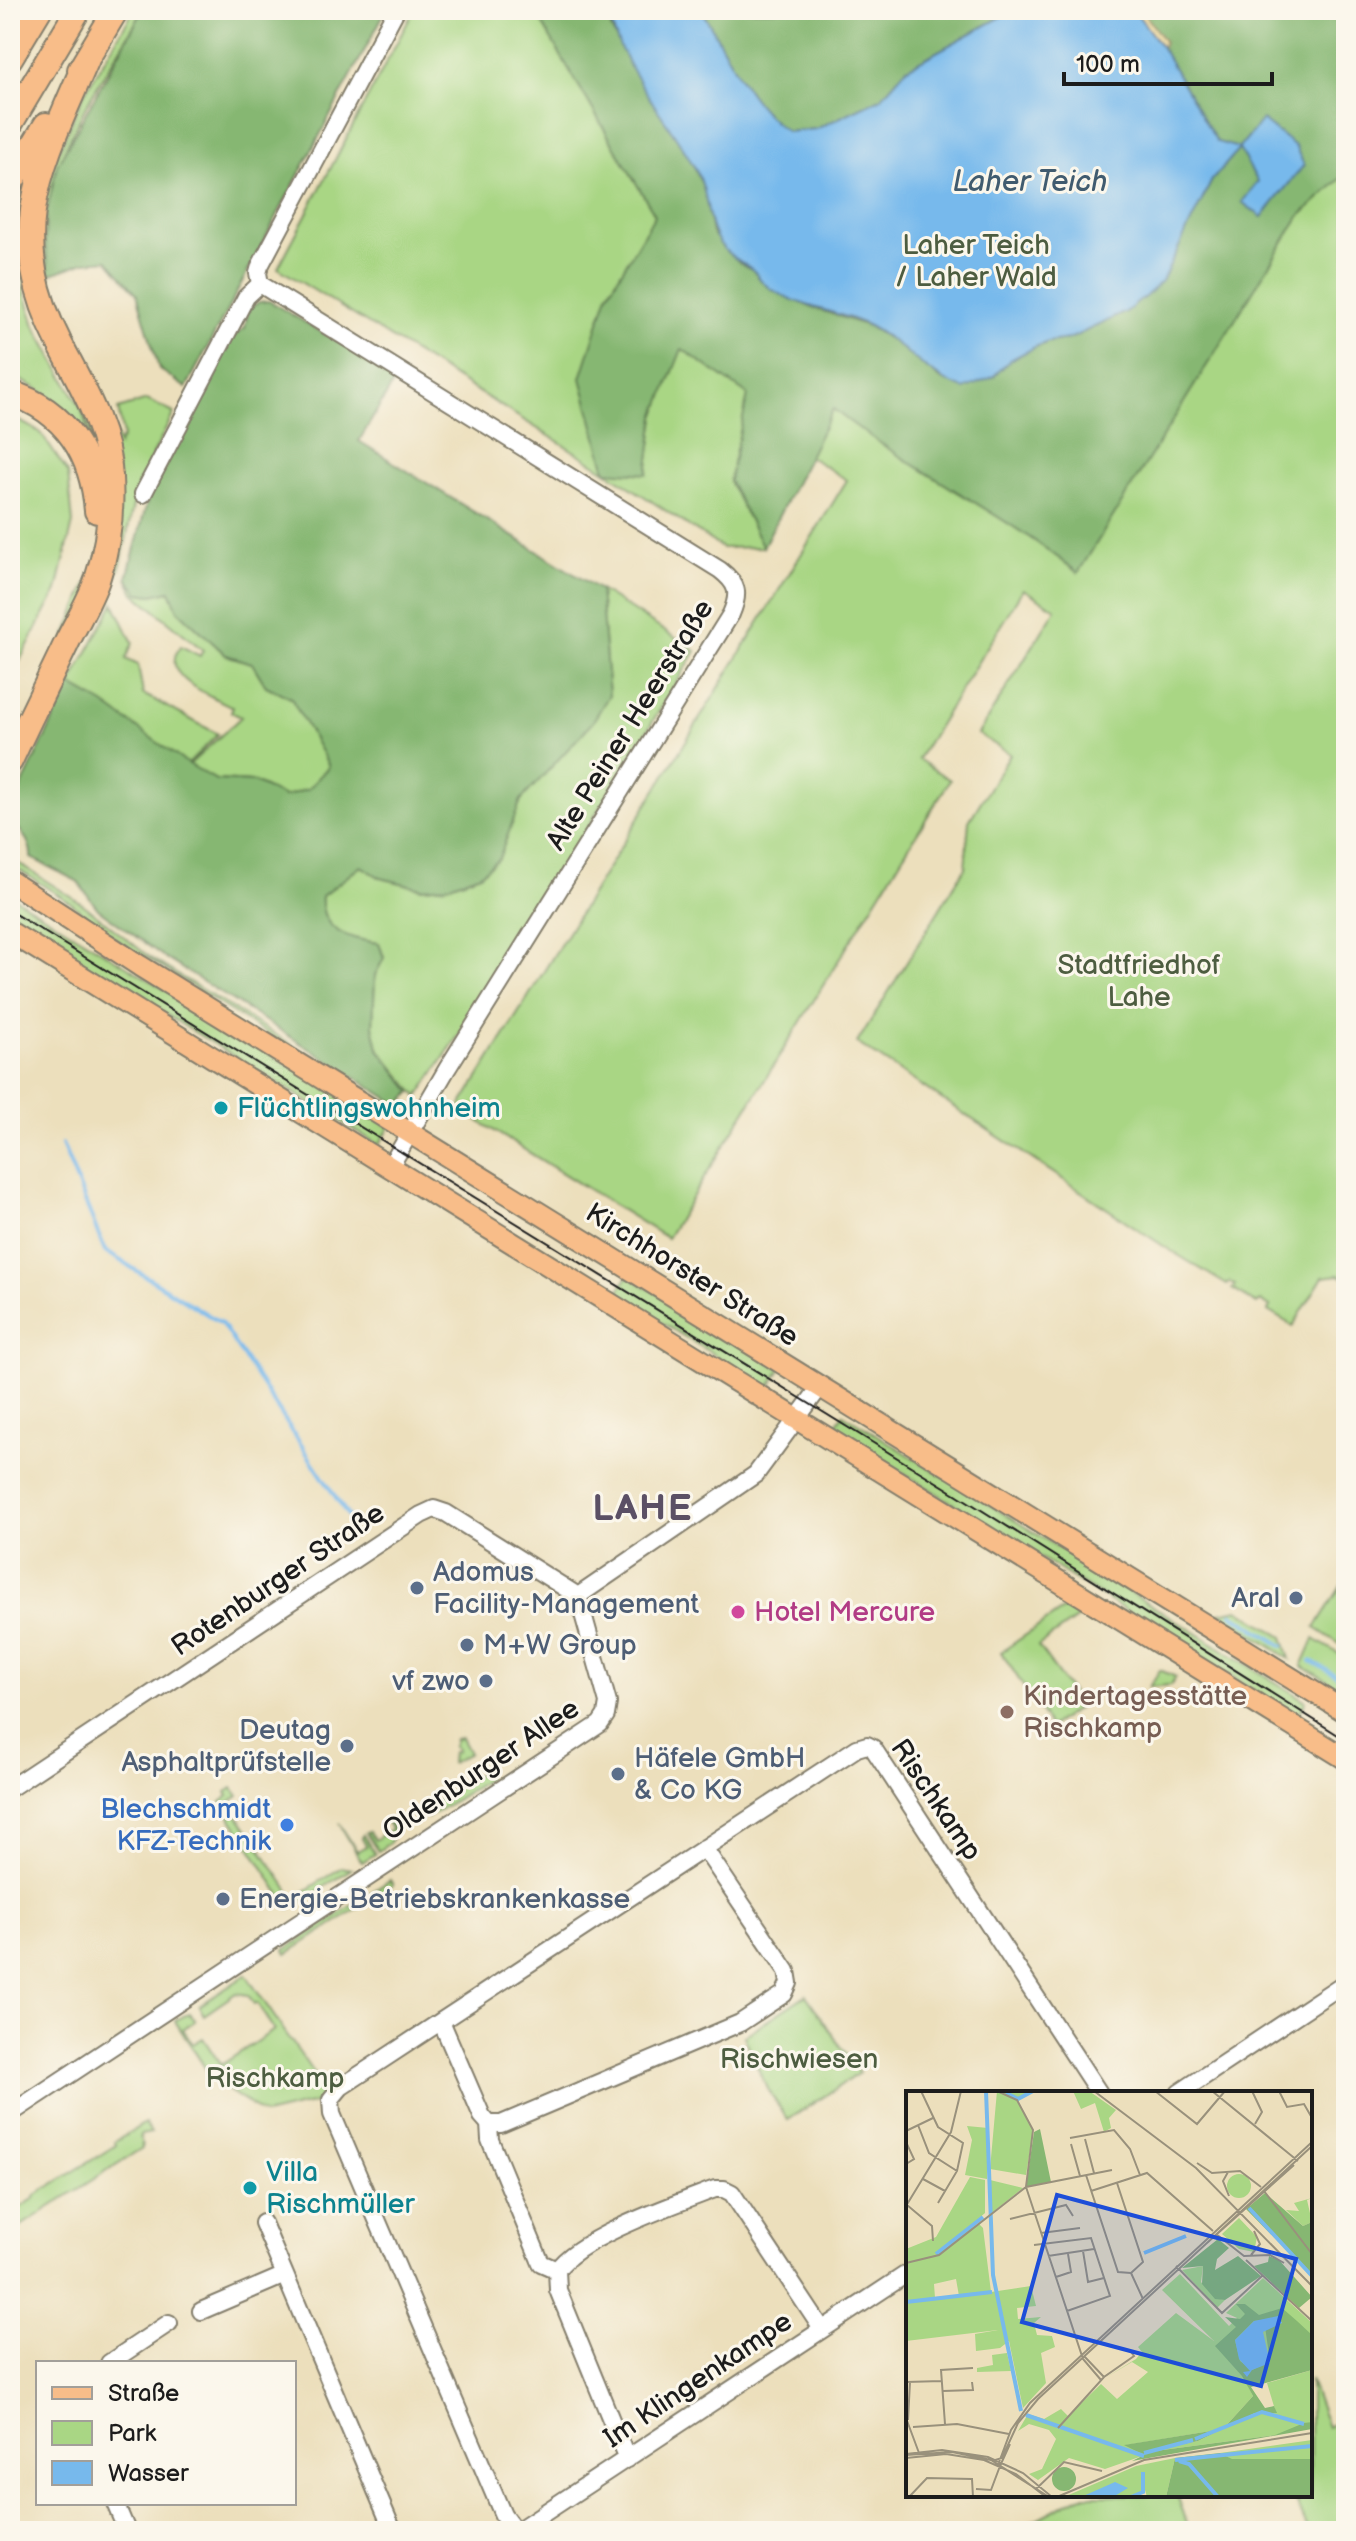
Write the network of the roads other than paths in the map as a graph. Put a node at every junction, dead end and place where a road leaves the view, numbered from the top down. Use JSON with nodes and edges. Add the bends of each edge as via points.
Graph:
{"nodes":[{"id":1,"x":39,"y":10,"type":"edge"},
{"id":2,"x":78,"y":10,"type":"edge"},
{"id":3,"x":116,"y":10,"type":"edge"},
{"id":4,"x":396,"y":10,"type":"edge"},
{"id":5,"x":10,"y":58,"type":"edge"},
{"id":6,"x":87,"y":59,"type":"junction"},
{"id":7,"x":10,"y":124,"type":"edge"},
{"id":8,"x":10,"y":184,"type":"edge"},
{"id":9,"x":260,"y":284,"type":"junction"},
{"id":10,"x":10,"y":393,"type":"edge"},
{"id":11,"x":143,"y":494,"type":"dead end"},
{"id":12,"x":10,"y":722,"type":"edge"},
{"id":13,"x":10,"y":761,"type":"edge"},
{"id":14,"x":10,"y":881,"type":"edge"},
{"id":15,"x":10,"y":932,"type":"edge"},
{"id":16,"x":410,"y":1132,"type":"junction"},
{"id":17,"x":390,"y":1167,"type":"junction"},
{"id":18,"x":820,"y":1387,"type":"junction"},
{"id":19,"x":798,"y":1418,"type":"junction"},
{"id":20,"x":578,"y":1596,"type":"junction"},
{"id":21,"x":1346,"y":1712,"type":"edge"},
{"id":22,"x":1346,"y":1759,"type":"edge"},
{"id":23,"x":10,"y":1788,"type":"edge"},
{"id":24,"x":704,"y":1848,"type":"junction"},
{"id":25,"x":1346,"y":1982,"type":"edge"},
{"id":26,"x":441,"y":2021,"type":"junction"},
{"id":27,"x":1098,"y":2091,"type":"edge"},
{"id":28,"x":1182,"y":2091,"type":"edge"},
{"id":29,"x":10,"y":2114,"type":"edge"},
{"id":30,"x":489,"y":2124,"type":"junction"},
{"id":31,"x":263,"y":2223,"type":"dead end"},
{"id":32,"x":557,"y":2270,"type":"junction"},
{"id":33,"x":906,"y":2274,"type":"edge"},
{"id":34,"x":285,"y":2275,"type":"junction"},
{"id":35,"x":201,"y":2311,"type":"dead end"},
{"id":36,"x":169,"y":2323,"type":"dead end"},
{"id":37,"x":822,"y":2329,"type":"junction"},
{"id":38,"x":112,"y":2361,"type":"edge"},
{"id":39,"x":627,"y":2459,"type":"junction"},
{"id":40,"x":116,"y":2505,"type":"edge"},
{"id":41,"x":127,"y":2531,"type":"edge"},
{"id":42,"x":393,"y":2531,"type":"edge"},
{"id":43,"x":516,"y":2531,"type":"edge"}],
"edges":[{"from":1,"to":5,"type":"highway"},
{"from":2,"to":7,"type":"highway"},
{"from":3,"to":6,"type":"highway"},
{"from":4,"to":9,"type":"street","via":[[260,266]]},
{"from":6,"to":8,"type":"highway"},
{"from":6,"to":13,"type":"highway","via":[[35,191],[33,268],[42,303],[102,432],[110,517],[97,581]]},
{"from":9,"to":11,"type":"street","via":[[246,297]]},
{"from":9,"to":16,"type":"street","name":"Alte Peiner Heerstraße","via":[[720,570],[738,590],[731,614]]},
{"from":10,"to":12,"type":"highway","via":[[33,402],[68,431],[89,464],[97,516],[95,542],[72,604]]},
{"from":14,"to":16,"type":"main road","name":"Kirchhorster Straße"},
{"from":15,"to":17,"type":"main road"},
{"from":16,"to":17,"type":"street","name":"Alte Peiner Heerstraße"},
{"from":16,"to":18,"type":"main road","name":"Kirchhorster Straße"},
{"from":17,"to":19,"type":"main road"},
{"from":18,"to":19,"type":"street"},
{"from":18,"to":21,"type":"main road","name":"Kirchhorster Straße"},
{"from":19,"to":20,"type":"street","via":[[749,1481]]},
{"from":19,"to":22,"type":"main road"},
{"from":20,"to":23,"type":"street","name":"Rotenburger Straße","via":[[434,1509]]},
{"from":20,"to":29,"type":"street","name":"Oldenburger Allee","via":[[608,1703],[600,1724]]},
{"from":24,"to":26,"type":"street","name":"Rischkamp"},
{"from":24,"to":27,"type":"street","name":"Rischkamp","via":[[857,1748],[873,1748]]},
{"from":24,"to":30,"type":"street","via":[[787,1971],[784,1994],[740,2023],[501,2124]]},
{"from":25,"to":28,"type":"street"},
{"from":26,"to":30,"type":"street"},
{"from":26,"to":43,"type":"street","name":"Rischkamp","via":[[341,2087],[331,2099],[332,2114],[503,2515]]},
{"from":30,"to":32,"type":"street","via":[[490,2140],[541,2263]]},
{"from":31,"to":34,"type":"street"},
{"from":32,"to":37,"type":"street","via":[[570,2255],[620,2229],[724,2189],[732,2193]]},
{"from":32,"to":39,"type":"street","via":[[558,2290]]},
{"from":33,"to":37,"type":"street","name":"Im Klingenkampe"},
{"from":34,"to":35,"type":"street"},
{"from":34,"to":42,"type":"street"},
{"from":36,"to":38,"type":"street"},
{"from":37,"to":39,"type":"street","name":"Im Klingenkampe"},
{"from":39,"to":43,"type":"street","name":"Im Klingenkampe"},
{"from":40,"to":41,"type":"street"}]}
